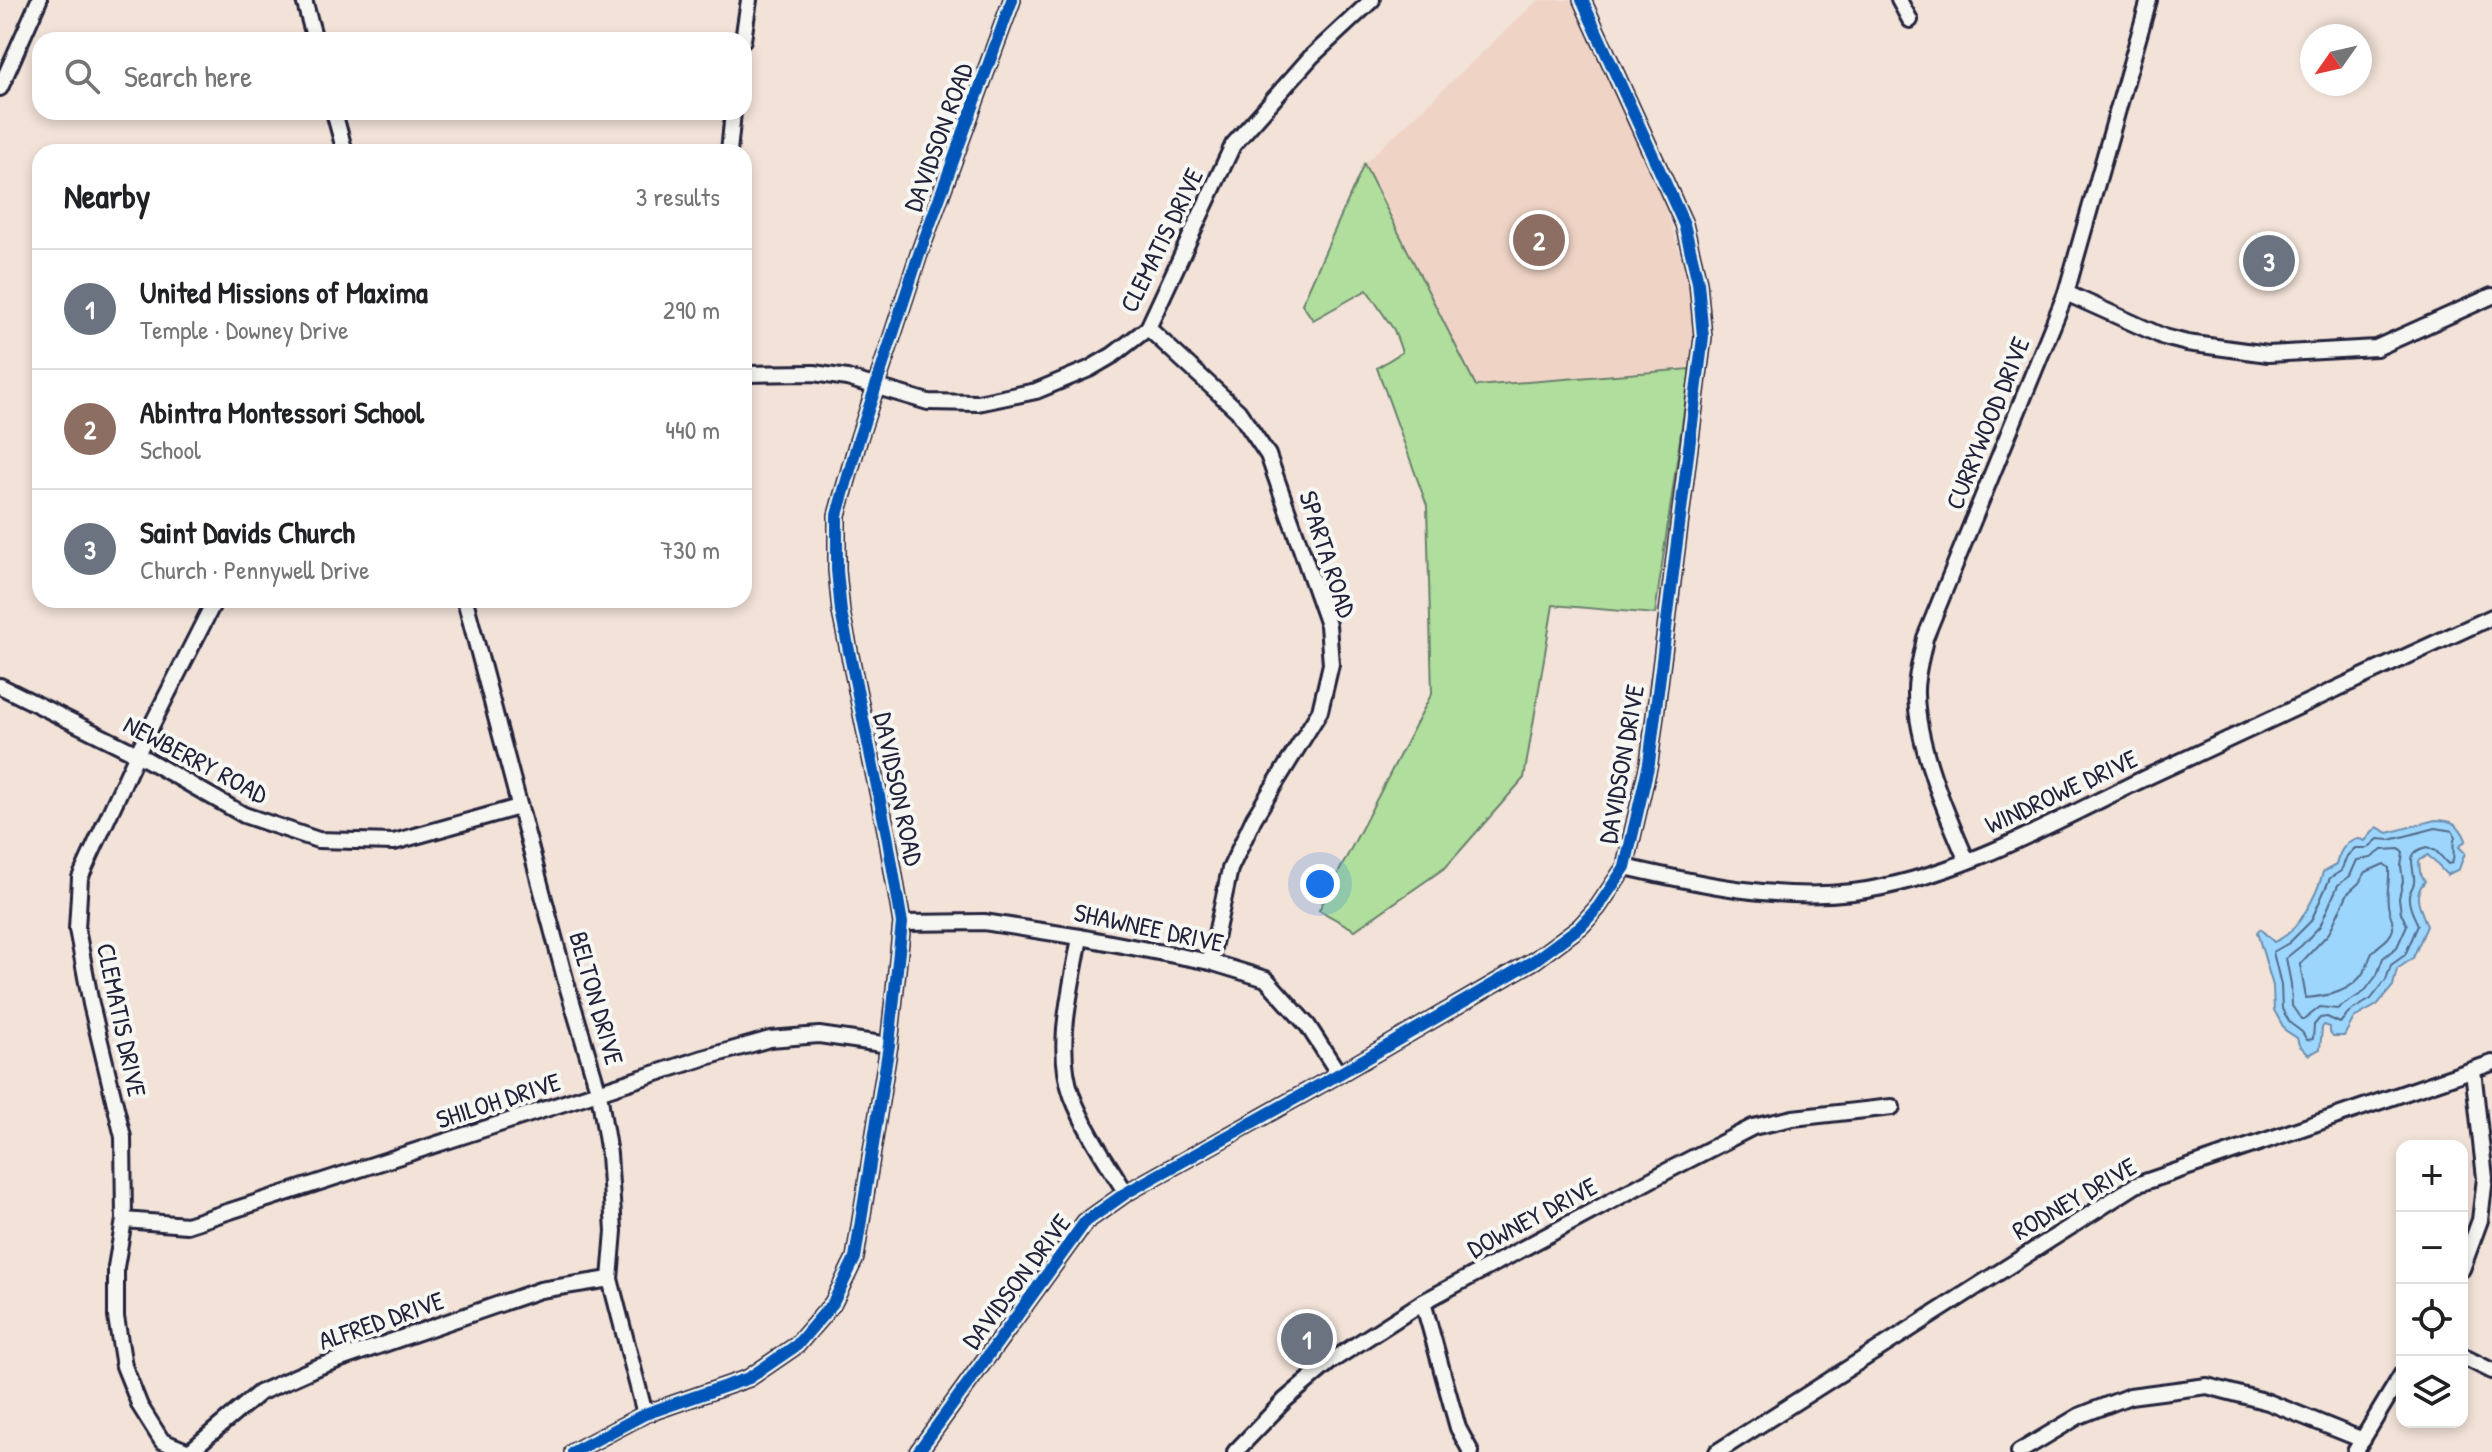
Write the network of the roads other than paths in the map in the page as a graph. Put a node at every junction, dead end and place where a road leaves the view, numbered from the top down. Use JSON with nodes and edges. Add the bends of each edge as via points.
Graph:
{"nodes":[{"id":1,"x":39,"y":0,"type":"edge"},
{"id":2,"x":304,"y":0,"type":"edge"},
{"id":3,"x":749,"y":0,"type":"edge"},
{"id":4,"x":1012,"y":0,"type":"edge"},
{"id":5,"x":1372,"y":0,"type":"edge"},
{"id":6,"x":1582,"y":0,"type":"edge"},
{"id":7,"x":1899,"y":0,"type":"edge"},
{"id":8,"x":2149,"y":0,"type":"edge"},
{"id":9,"x":1910,"y":20,"type":"dead end"},
{"id":10,"x":313,"y":32,"type":"edge"},
{"id":11,"x":744,"y":32,"type":"edge"},
{"id":12,"x":0,"y":88,"type":"edge"},
{"id":13,"x":336,"y":120,"type":"edge"},
{"id":14,"x":732,"y":120,"type":"edge"},
{"id":15,"x":343,"y":144,"type":"edge"},
{"id":16,"x":730,"y":144,"type":"edge"},
{"id":17,"x":2066,"y":293,"type":"junction"},
{"id":18,"x":2492,"y":296,"type":"edge"},
{"id":19,"x":1148,"y":328,"type":"junction"},
{"id":20,"x":752,"y":374,"type":"edge"},
{"id":21,"x":877,"y":388,"type":"junction"},
{"id":22,"x":211,"y":608,"type":"edge"},
{"id":23,"x":467,"y":608,"type":"edge"},
{"id":24,"x":2492,"y":617,"type":"edge"},
{"id":25,"x":0,"y":686,"type":"edge"},
{"id":26,"x":137,"y":754,"type":"junction"},
{"id":27,"x":519,"y":807,"type":"junction"},
{"id":28,"x":1967,"y":861,"type":"junction"},
{"id":29,"x":1625,"y":867,"type":"junction"},
{"id":30,"x":902,"y":923,"type":"junction"},
{"id":31,"x":1080,"y":937,"type":"junction"},
{"id":32,"x":1210,"y":962,"type":"junction"},
{"id":33,"x":889,"y":1045,"type":"junction"},
{"id":34,"x":2492,"y":1063,"type":"edge"},
{"id":35,"x":2473,"y":1070,"type":"junction"},
{"id":36,"x":1339,"y":1074,"type":"junction"},
{"id":37,"x":599,"y":1093,"type":"junction"},
{"id":38,"x":1892,"y":1107,"type":"dead end"},
{"id":39,"x":1126,"y":1193,"type":"junction"},
{"id":40,"x":124,"y":1220,"type":"junction"},
{"id":41,"x":2468,"y":1253,"type":"edge"},
{"id":42,"x":610,"y":1279,"type":"junction"},
{"id":43,"x":1423,"y":1302,"type":"junction"},
{"id":44,"x":2468,"y":1359,"type":"edge"},
{"id":45,"x":2492,"y":1371,"type":"edge"},
{"id":46,"x":2396,"y":1384,"type":"edge"},
{"id":47,"x":645,"y":1414,"type":"junction"},
{"id":48,"x":2359,"y":1446,"type":"edge"},
{"id":49,"x":189,"y":1452,"type":"edge"},
{"id":50,"x":573,"y":1452,"type":"edge"},
{"id":51,"x":918,"y":1452,"type":"edge"},
{"id":52,"x":1235,"y":1452,"type":"edge"},
{"id":53,"x":1471,"y":1452,"type":"edge"},
{"id":54,"x":1717,"y":1452,"type":"edge"},
{"id":55,"x":2019,"y":1452,"type":"edge"}],
"edges":[{"from":1,"to":12,"type":"street"},
{"from":2,"to":10,"type":"street"},
{"from":3,"to":11,"type":"street"},
{"from":4,"to":21,"type":"street","name":"DAVIDSON ROAD","via":[[919,254]]},
{"from":5,"to":19,"type":"street","name":"CLEMATIS DRIVE","via":[[1311,57],[1233,145]]},
{"from":6,"to":29,"type":"street","name":"DAVIDSON DRIVE","via":[[1684,224],[1698,282],[1703,337],[1649,763]]},
{"from":7,"to":9,"type":"street"},
{"from":8,"to":17,"type":"street","name":"CURRYWOOD DRIVE"},
{"from":13,"to":15,"type":"street"},
{"from":14,"to":16,"type":"street"},
{"from":17,"to":18,"type":"street","via":[[2164,337],[2268,354],[2376,348]]},
{"from":17,"to":28,"type":"street","name":"CURRYWOOD DRIVE","via":[[1925,638],[1915,690],[1927,755]]},
{"from":19,"to":21,"type":"street","name":"CLEMATIS DRIVE","via":[[1089,369],[1014,397],[928,402]]},
{"from":19,"to":32,"type":"street","name":"SPARTA ROAD","via":[[1238,411],[1268,455],[1328,625],[1331,664],[1320,711],[1254,818],[1230,869]]},
{"from":20,"to":21,"type":"street","name":"CLEMATIS DRIVE","via":[[814,373]]},
{"from":21,"to":30,"type":"street","name":"DAVIDSON ROAD","via":[[837,515],[837,570],[849,658]]},
{"from":22,"to":26,"type":"street","name":"CLEMATIS DRIVE"},
{"from":23,"to":27,"type":"street","name":"BELTON DRIVE"},
{"from":24,"to":28,"type":"street","name":"WINDROWE DRIVE"},
{"from":25,"to":26,"type":"street","name":"NEWBERRY ROAD"},
{"from":26,"to":27,"type":"street","name":"NEWBERRY ROAD","via":[[244,815],[318,840],[394,842]]},
{"from":26,"to":40,"type":"street","name":"CLEMATIS DRIVE","via":[[80,878],[77,929],[123,1137]]},
{"from":27,"to":37,"type":"street","name":"BELTON DRIVE"},
{"from":28,"to":29,"type":"street","name":"WINDROWE DRIVE","via":[[1909,881],[1792,895],[1707,886]]},
{"from":29,"to":36,"type":"street","name":"DAVIDSON DRIVE","via":[[1581,926],[1546,952]]},
{"from":30,"to":31,"type":"street","name":"SHAWNEE DRIVE","via":[[984,922]]},
{"from":30,"to":33,"type":"street","name":"DAVIDSON ROAD"},
{"from":31,"to":32,"type":"street","name":"SHAWNEE DRIVE"},
{"from":31,"to":39,"type":"street","via":[[1065,1030],[1067,1072],[1072,1095]]},
{"from":32,"to":36,"type":"street","name":"SHAWNEE DRIVE","via":[[1266,979],[1308,1026]]},
{"from":33,"to":37,"type":"street","name":"SHILOH DRIVE","via":[[819,1035],[770,1039]]},
{"from":33,"to":47,"type":"street","name":"DAVIDSON ROAD","via":[[855,1258],[833,1303],[797,1345],[749,1378]]},
{"from":34,"to":35,"type":"street","name":"RODNEY DRIVE"},
{"from":35,"to":41,"type":"street","via":[[2485,1178],[2480,1220]]},
{"from":35,"to":54,"type":"street","name":"RODNEY DRIVE","via":[[2136,1185]]},
{"from":36,"to":39,"type":"street","name":"DAVIDSON DRIVE"},
{"from":37,"to":40,"type":"street","name":"SHILOH DRIVE","via":[[187,1225]]},
{"from":37,"to":42,"type":"street","name":"BELTON DRIVE","via":[[614,1231]]},
{"from":38,"to":43,"type":"street","name":"DOWNEY DRIVE","via":[[1753,1127]]},
{"from":39,"to":51,"type":"street","name":"DAVIDSON DRIVE","via":[[1085,1222]]},
{"from":40,"to":49,"type":"street","name":"CLEMATIS DRIVE","via":[[116,1267],[116,1317],[124,1366],[162,1441]]},
{"from":42,"to":47,"type":"street","name":"BELTON DRIVE"},
{"from":42,"to":49,"type":"street","name":"ALFRED DRIVE","via":[[540,1290],[315,1368],[259,1393]]},
{"from":43,"to":52,"type":"street","name":"DOWNEY DRIVE","via":[[1329,1363]]},
{"from":43,"to":53,"type":"street","via":[[1458,1428]]},
{"from":44,"to":45,"type":"street"},
{"from":46,"to":48,"type":"street"},
{"from":47,"to":50,"type":"street","name":"DAVIDSON ROAD"},
{"from":48,"to":55,"type":"street","via":[[2268,1402],[2207,1386],[2130,1396],[2079,1416]]}]}
